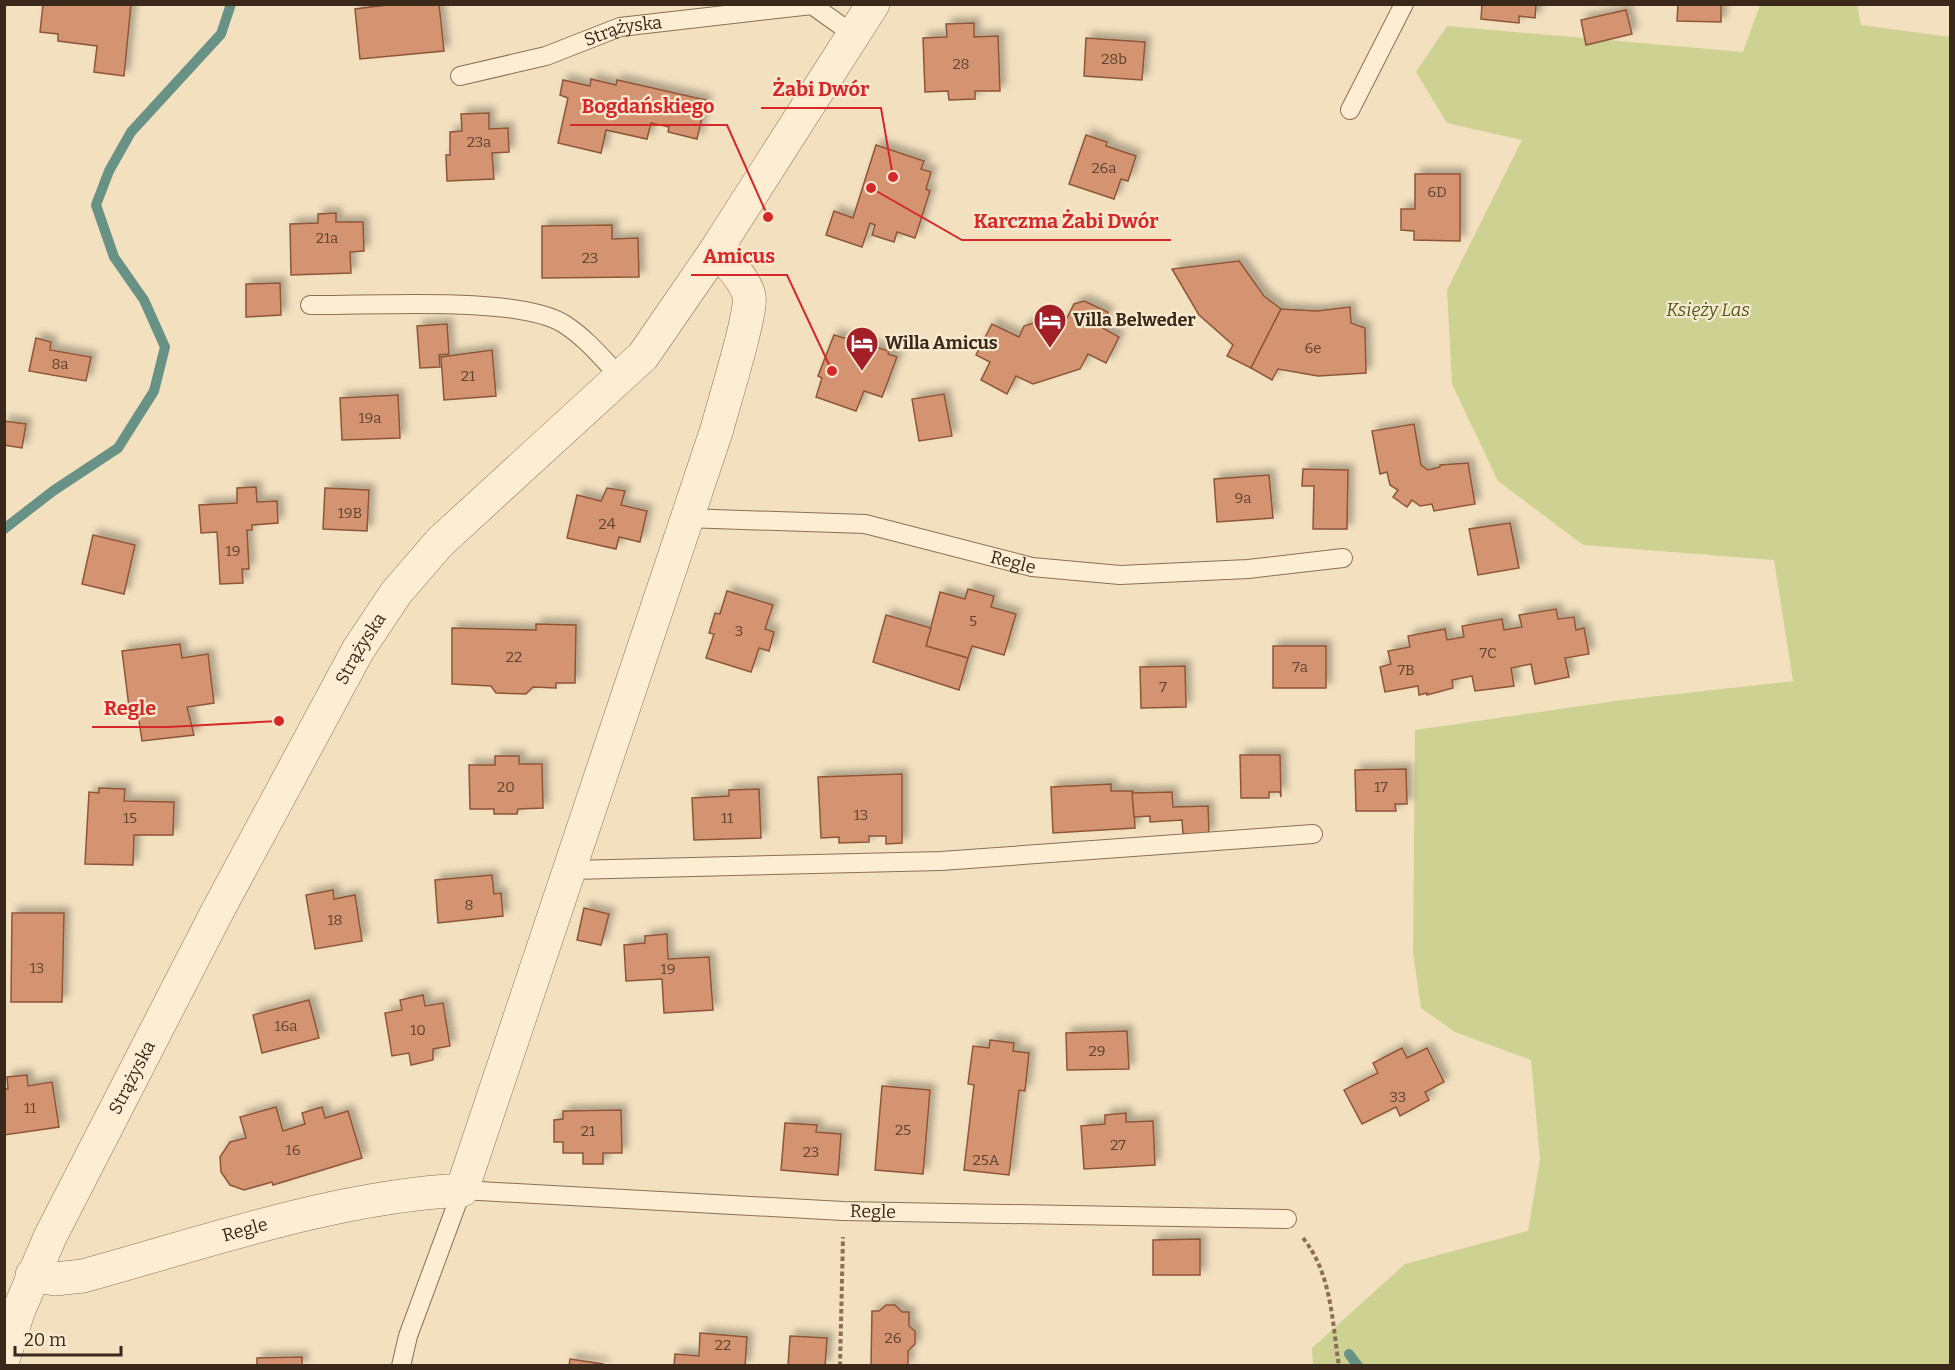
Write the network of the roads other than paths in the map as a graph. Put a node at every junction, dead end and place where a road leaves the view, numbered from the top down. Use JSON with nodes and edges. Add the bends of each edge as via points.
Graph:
{"nodes":[{"id":1,"x":873,"y":4,"type":"edge"},
{"id":2,"x":1404,"y":4,"type":"edge"},
{"id":3,"x":854,"y":35,"type":"junction"},
{"id":4,"x":460,"y":76,"type":"dead end"},
{"id":5,"x":1350,"y":110,"type":"dead end"},
{"id":6,"x":717,"y":250,"type":"junction"},
{"id":7,"x":310,"y":305,"type":"dead end"},
{"id":8,"x":621,"y":378,"type":"junction"},
{"id":9,"x":685,"y":519,"type":"junction"},
{"id":10,"x":1343,"y":558,"type":"dead end"},
{"id":11,"x":1314,"y":834,"type":"dead end"},
{"id":12,"x":571,"y":870,"type":"junction"},
{"id":13,"x":462,"y":1190,"type":"junction"},
{"id":14,"x":1287,"y":1219,"type":"road end"},
{"id":15,"x":32,"y":1275,"type":"junction"},
{"id":16,"x":4,"y":1357,"type":"edge"},
{"id":17,"x":401,"y":1365,"type":"edge"}],
"edges":[{"from":1,"to":3,"type":"street","name":"Strążyska"},
{"from":2,"to":5,"type":"lane"},
{"from":3,"to":4,"type":"lane","name":"Strążyska","via":[[812,5],[620,27],[546,56]]},
{"from":3,"to":6,"type":"street","name":"Strążyska"},
{"from":6,"to":8,"type":"street","name":"Strążyska","via":[[662,331]]},
{"from":6,"to":9,"type":"street","via":[[751,297],[717,429]]},
{"from":7,"to":8,"type":"lane","via":[[483,306],[538,312],[564,324],[591,345]]},
{"from":8,"to":15,"type":"street","name":"Strążyska","via":[[440,542],[396,593],[358,650],[217,912]]},
{"from":9,"to":10,"type":"lane","name":"Regle","via":[[865,524],[1032,567],[1120,575],[1248,569]]},
{"from":9,"to":12,"type":"street"},
{"from":11,"to":12,"type":"lane","via":[[941,861]]},
{"from":12,"to":13,"type":"street"},
{"from":13,"to":14,"type":"lane","name":"Regle","via":[[843,1211]]},
{"from":13,"to":15,"type":"street","name":"Regle","via":[[365,1200],[83,1276],[56,1279]]},
{"from":13,"to":17,"type":"lane"},
{"from":15,"to":16,"type":"street","name":"Strążyska"}]}
